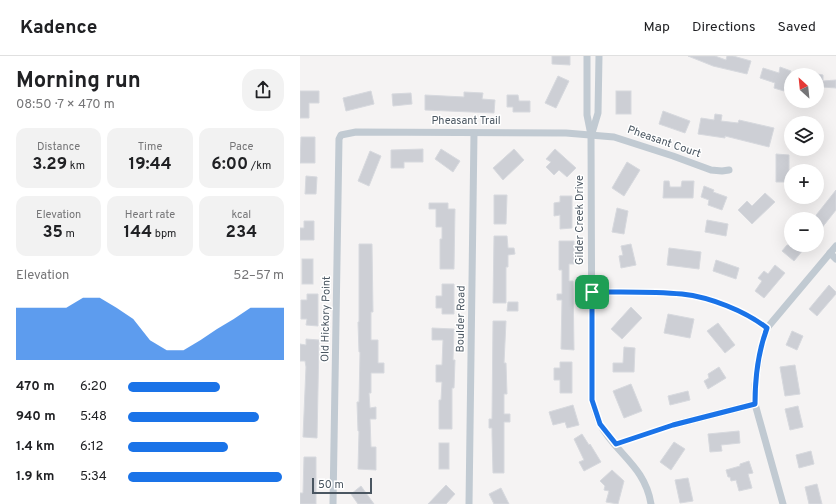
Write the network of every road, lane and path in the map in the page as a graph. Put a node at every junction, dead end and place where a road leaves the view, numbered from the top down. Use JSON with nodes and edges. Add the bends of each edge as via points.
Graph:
{"nodes":[{"id":1,"x":587,"y":56,"type":"edge"},
{"id":2,"x":599,"y":56,"type":"edge"},
{"id":3,"x":474,"y":133,"type":"junction"},
{"id":4,"x":341,"y":135,"type":"joint"},
{"id":5,"x":591,"y":135,"type":"junction"},
{"id":6,"x":729,"y":170,"type":"dead end"},
{"id":7,"x":836,"y":246,"type":"edge"},
{"id":8,"x":830,"y":253,"type":"junction"},
{"id":9,"x":836,"y":259,"type":"edge"},
{"id":10,"x":592,"y":292,"type":"junction"},
{"id":11,"x":767,"y":328,"type":"junction"},
{"id":12,"x":755,"y":404,"type":"junction"},
{"id":13,"x":616,"y":444,"type":"junction"},
{"id":14,"x":333,"y":504,"type":"edge"},
{"id":15,"x":469,"y":504,"type":"edge"},
{"id":16,"x":651,"y":504,"type":"edge"},
{"id":17,"x":783,"y":504,"type":"edge"}],
"edges":[{"from":1,"to":5,"type":"street","name":"Gilder Creek Drive","via":[[587,115]]},
{"from":2,"to":5,"type":"street","name":"Gilder Creek Drive","via":[[598,113]]},
{"from":3,"to":4,"type":"street","name":"Pheasant Trail","via":[[356,132]]},
{"from":3,"to":5,"type":"street","name":"Pheasant Trail"},
{"from":3,"to":15,"type":"street","name":"Boulder Road"},
{"from":4,"to":14,"type":"street","name":"Old Hickory Point"},
{"from":5,"to":6,"type":"street","name":"Pheasant Court","via":[[614,137],[711,170]]},
{"from":5,"to":10,"type":"street","name":"Gilder Creek Drive"},
{"from":7,"to":8,"type":"street"},
{"from":8,"to":9,"type":"street"},
{"from":8,"to":11,"type":"street"},
{"from":10,"to":11,"type":"street","via":[[693,296],[753,317]]},
{"from":10,"to":13,"type":"street","name":"Gilder Creek Drive","via":[[592,400],[600,424]]},
{"from":11,"to":12,"type":"street","via":[[760,347]]},
{"from":12,"to":13,"type":"street","via":[[673,425]]},
{"from":12,"to":17,"type":"street"},
{"from":13,"to":16,"type":"street","name":"Gilder Creek Drive","via":[[644,481]]}]}
